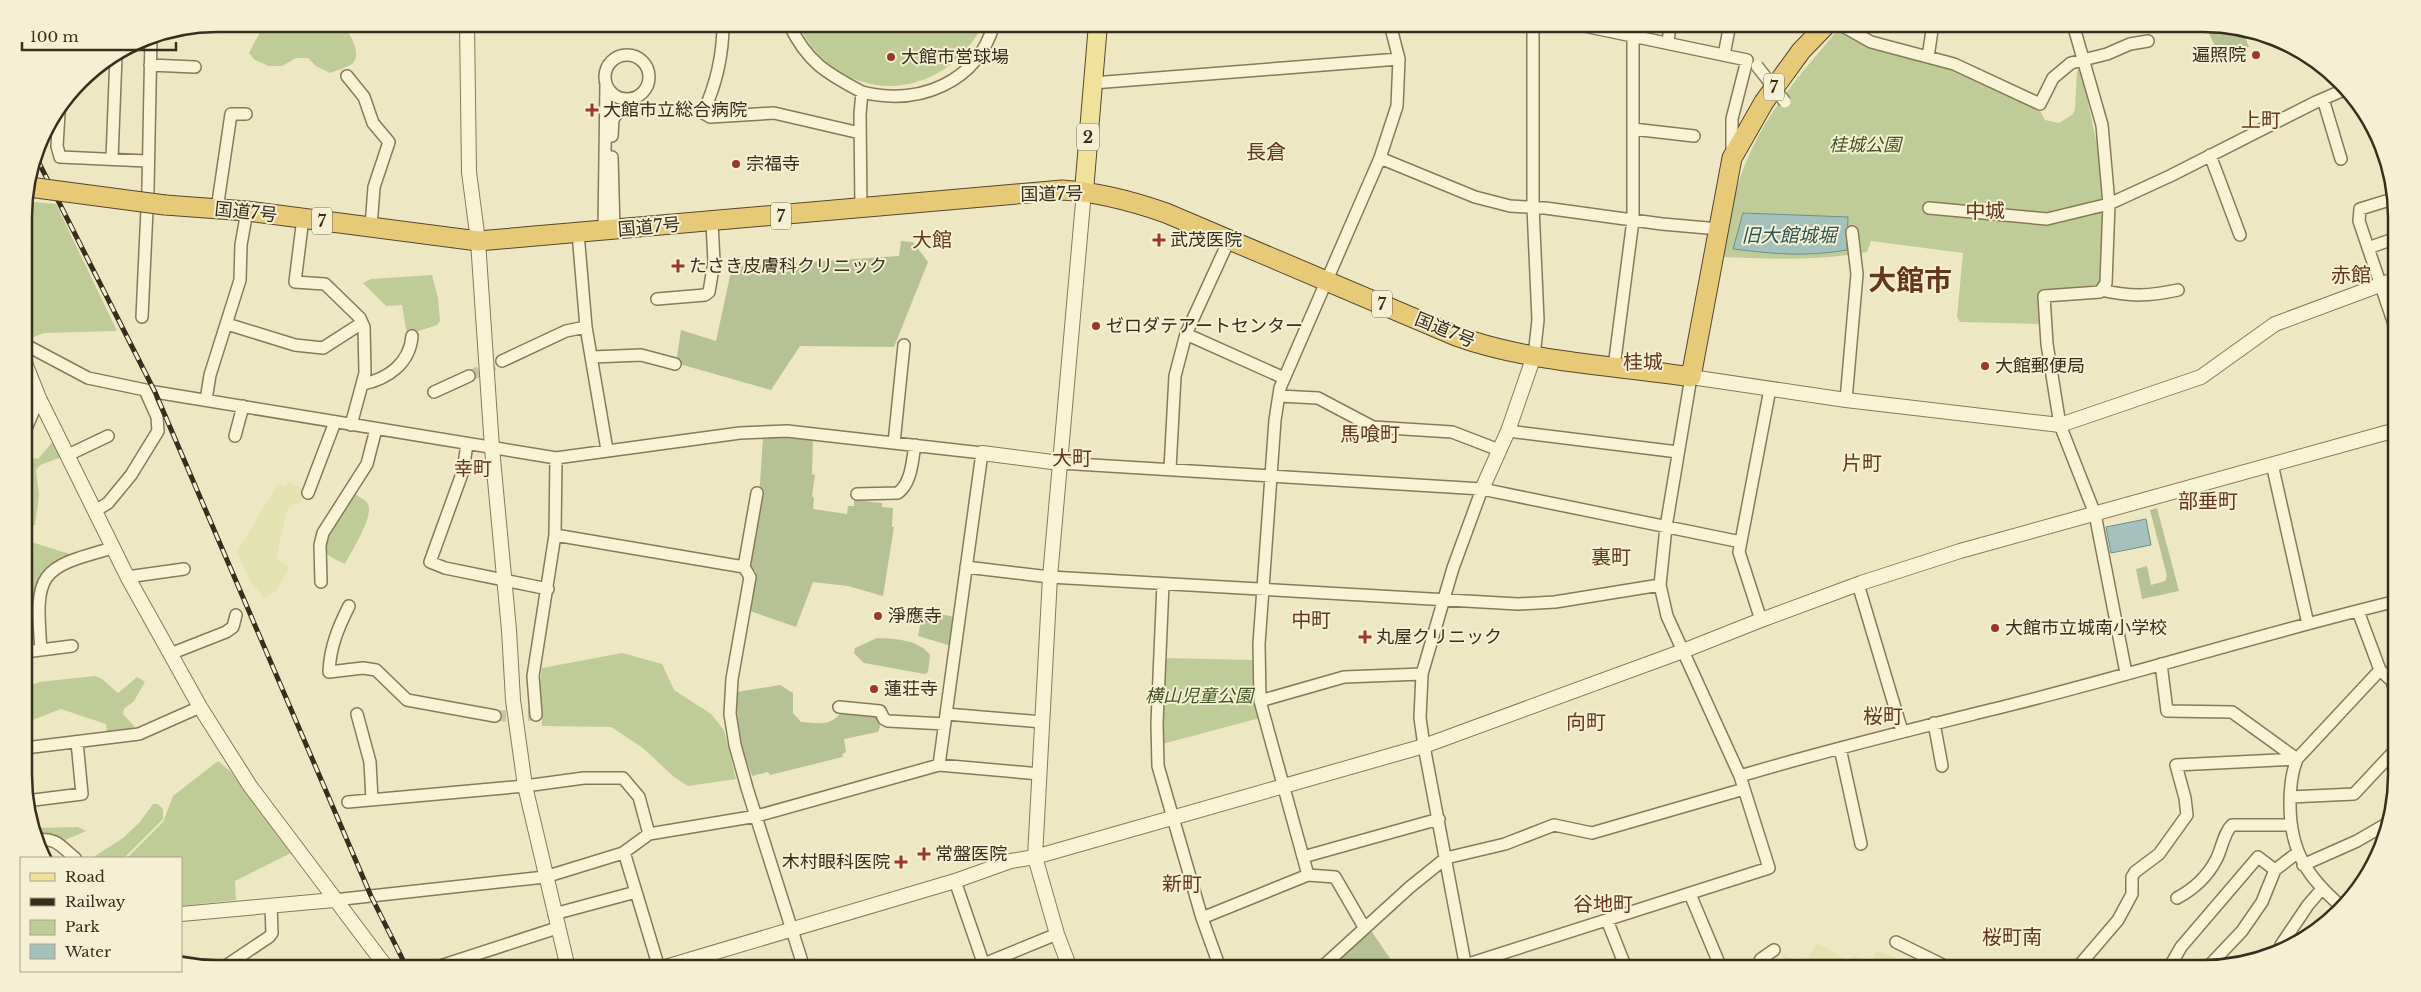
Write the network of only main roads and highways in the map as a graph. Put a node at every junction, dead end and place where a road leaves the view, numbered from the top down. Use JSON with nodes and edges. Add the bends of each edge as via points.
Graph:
{"nodes":[{"id":1,"x":1097,"y":32,"type":"edge"},
{"id":2,"x":1819,"y":32,"type":"edge"},
{"id":3,"x":35,"y":188,"type":"edge"},
{"id":4,"x":1084,"y":191,"type":"junction"}],
"edges":[{"from":1,"to":4,"type":"main road","number":"2"},
{"from":2,"to":4,"type":"highway","name":"国道7号","number":"7","via":[[1801,51],[1764,102],[1732,158],[1691,377],[1489,348],[1230,238],[1123,198]]},
{"from":3,"to":4,"type":"highway","name":"国道7号","number":"7","bridge":true,"via":[[478,241],[1062,190]]}]}
